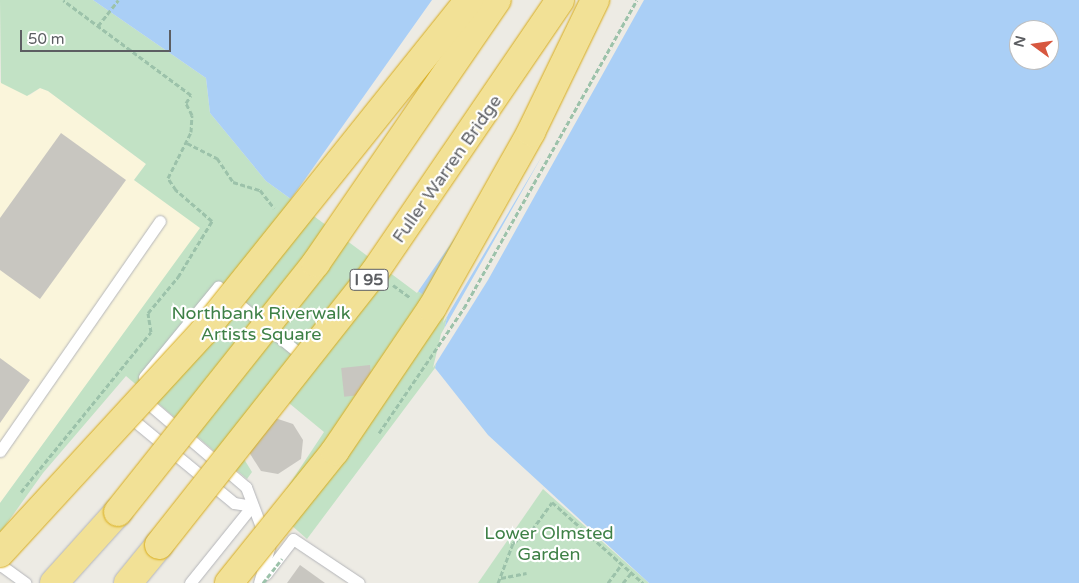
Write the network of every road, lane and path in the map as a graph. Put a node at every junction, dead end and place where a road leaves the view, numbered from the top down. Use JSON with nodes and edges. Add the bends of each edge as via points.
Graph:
{"nodes":[{"id":1,"x":118,"y":0,"type":"edge"},
{"id":2,"x":468,"y":0,"type":"edge"},
{"id":3,"x":497,"y":0,"type":"edge"},
{"id":4,"x":560,"y":0,"type":"edge"},
{"id":5,"x":595,"y":0,"type":"edge"},
{"id":6,"x":98,"y":26,"type":"dead end"},
{"id":7,"x":160,"y":221,"type":"dead end"},
{"id":8,"x":133,"y":391,"type":"junction"},
{"id":9,"x":119,"y":408,"type":"junction"},
{"id":10,"x":0,"y":451,"type":"edge"},
{"id":11,"x":215,"y":460,"type":"junction"},
{"id":12,"x":201,"y":476,"type":"junction"},
{"id":13,"x":252,"y":506,"type":"junction"},
{"id":14,"x":118,"y":512,"type":"junction"},
{"id":15,"x":0,"y":553,"type":"edge"},
{"id":16,"x":622,"y":564,"type":"junction"},
{"id":17,"x":527,"y":573,"type":"dead end"},
{"id":18,"x":631,"y":573,"type":"junction"},
{"id":19,"x":500,"y":578,"type":"junction"},
{"id":20,"x":640,"y":582,"type":"edge"},
{"id":21,"x":25,"y":583,"type":"edge"},
{"id":22,"x":54,"y":583,"type":"edge"},
{"id":23,"x":62,"y":583,"type":"edge"},
{"id":24,"x":116,"y":583,"type":"edge"},
{"id":25,"x":128,"y":583,"type":"edge"},
{"id":26,"x":190,"y":583,"type":"edge"},
{"id":27,"x":229,"y":583,"type":"edge"},
{"id":28,"x":259,"y":583,"type":"edge"},
{"id":29,"x":359,"y":583,"type":"edge"},
{"id":30,"x":498,"y":583,"type":"edge"},
{"id":31,"x":608,"y":583,"type":"edge"},
{"id":32,"x":624,"y":583,"type":"edge"}],
"edges":[{"from":1,"to":6,"type":"path"},
{"from":2,"to":15,"type":"highway","bridge":true,"via":[[204,331]]},
{"from":3,"to":14,"type":"highway","bridge":true,"via":[[321,255]]},
{"from":4,"to":25,"type":"highway","name":"Fuller Warren Bridge","number":"I 95","bridge":true,"via":[[374,273]]},
{"from":5,"to":27,"type":"highway","bridge":true,"via":[[531,132],[432,308],[320,470]]},
{"from":7,"to":10,"type":"lane"},
{"from":8,"to":9,"type":"lane"},
{"from":8,"to":11,"type":"lane"},
{"from":8,"to":11,"type":"lane","via":[[218,287],[301,355]]},
{"from":9,"to":12,"type":"lane"},
{"from":9,"to":21,"type":"lane","via":[[2,552],[2,566]]},
{"from":11,"to":12,"type":"lane"},
{"from":11,"to":13,"type":"lane","via":[[246,487]]},
{"from":12,"to":13,"type":"lane","via":[[234,503]]},
{"from":12,"to":24,"type":"lane"},
{"from":13,"to":26,"type":"lane"},
{"from":13,"to":28,"type":"lane","via":[[269,548]]},
{"from":14,"to":22,"type":"highway"},
{"from":14,"to":23,"type":"highway"},
{"from":16,"to":18,"type":"path"},
{"from":16,"to":19,"type":"path","via":[[552,502],[532,530],[513,543]]},
{"from":16,"to":31,"type":"path"},
{"from":17,"to":19,"type":"path"},
{"from":18,"to":20,"type":"path"},
{"from":18,"to":32,"type":"path"},
{"from":19,"to":30,"type":"path"},
{"from":28,"to":29,"type":"lane","via":[[293,539]]}]}
